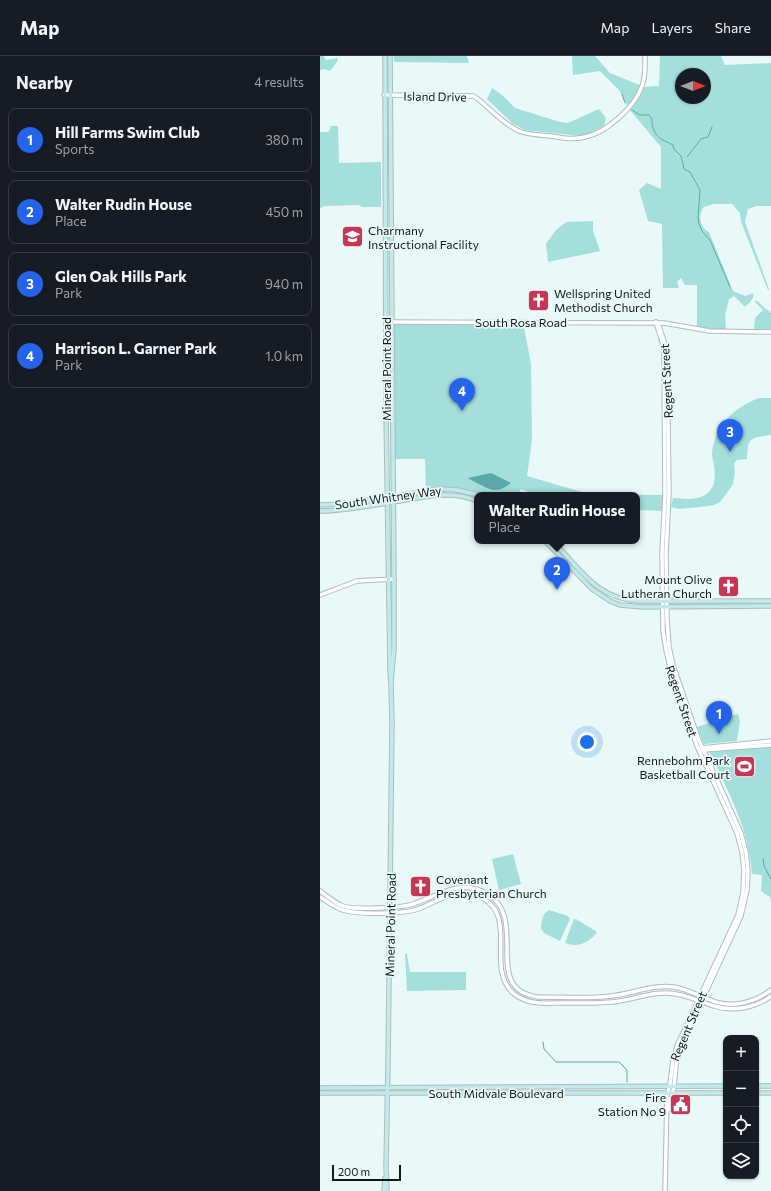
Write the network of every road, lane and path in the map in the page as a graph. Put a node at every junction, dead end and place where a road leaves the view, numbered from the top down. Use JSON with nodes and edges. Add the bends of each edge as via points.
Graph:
{"nodes":[{"id":1,"x":384,"y":56,"type":"edge"},
{"id":2,"x":390,"y":56,"type":"edge"},
{"id":3,"x":645,"y":56,"type":"edge"},
{"id":4,"x":384,"y":96,"type":"junction"},
{"id":5,"x":390,"y":96,"type":"junction"},
{"id":6,"x":386,"y":322,"type":"junction"},
{"id":7,"x":392,"y":322,"type":"junction"},
{"id":8,"x":656,"y":322,"type":"junction"},
{"id":9,"x":771,"y":332,"type":"edge"},
{"id":10,"x":474,"y":494,"type":"edge"},
{"id":11,"x":393,"y":496,"type":"junction"},
{"id":12,"x":387,"y":497,"type":"junction"},
{"id":13,"x":474,"y":500,"type":"edge"},
{"id":14,"x":393,"y":502,"type":"junction"},
{"id":15,"x":387,"y":503,"type":"junction"},
{"id":16,"x":320,"y":505,"type":"edge"},
{"id":17,"x":320,"y":511,"type":"edge"},
{"id":18,"x":548,"y":544,"type":"edge"},
{"id":19,"x":556,"y":544,"type":"edge"},
{"id":20,"x":394,"y":579,"type":"junction"},
{"id":21,"x":388,"y":580,"type":"junction"},
{"id":22,"x":320,"y":595,"type":"edge"},
{"id":23,"x":665,"y":601,"type":"junction"},
{"id":24,"x":771,"y":601,"type":"edge"},
{"id":25,"x":771,"y":606,"type":"edge"},
{"id":26,"x":665,"y":607,"type":"junction"},
{"id":27,"x":391,"y":682,"type":"junction"},
{"id":28,"x":771,"y":741,"type":"edge"},
{"id":29,"x":771,"y":745,"type":"edge"},
{"id":30,"x":702,"y":749,"type":"junction"},
{"id":31,"x":320,"y":891,"type":"edge"},
{"id":32,"x":320,"y":897,"type":"edge"},
{"id":33,"x":390,"y":907,"type":"junction"},
{"id":34,"x":390,"y":913,"type":"junction"},
{"id":35,"x":771,"y":990,"type":"edge"},
{"id":36,"x":702,"y":996,"type":"junction"},
{"id":37,"x":771,"y":996,"type":"edge"},
{"id":38,"x":700,"y":1001,"type":"junction"},
{"id":39,"x":723,"y":1086,"type":"edge"},
{"id":40,"x":759,"y":1086,"type":"edge"},
{"id":41,"x":771,"y":1086,"type":"edge"},
{"id":42,"x":388,"y":1087,"type":"junction"},
{"id":43,"x":671,"y":1087,"type":"junction"},
{"id":44,"x":320,"y":1088,"type":"edge"},
{"id":45,"x":667,"y":1092,"type":"junction"},
{"id":46,"x":320,"y":1093,"type":"edge"},
{"id":47,"x":388,"y":1093,"type":"junction"},
{"id":48,"x":672,"y":1093,"type":"junction"},
{"id":49,"x":723,"y":1093,"type":"edge"},
{"id":50,"x":759,"y":1093,"type":"edge"},
{"id":51,"x":771,"y":1093,"type":"edge"},
{"id":52,"x":667,"y":1115,"type":"junction"},
{"id":53,"x":386,"y":1167,"type":"junction"},
{"id":54,"x":384,"y":1191,"type":"edge"},
{"id":55,"x":387,"y":1191,"type":"edge"},
{"id":56,"x":665,"y":1191,"type":"edge"}],
"edges":[{"from":1,"to":4,"type":"main road","name":"Mineral Point Road"},
{"from":2,"to":5,"type":"main road","name":"Mineral Point Road"},
{"from":3,"to":5,"type":"street","name":"Island Drive","via":[[645,74],[641,90],[625,111],[596,133],[573,139],[516,130],[476,97]]},
{"from":4,"to":5,"type":"street","name":"Island Drive"},
{"from":4,"to":6,"type":"main road","name":"Mineral Point Road"},
{"from":5,"to":7,"type":"main road","name":"Mineral Point Road"},
{"from":6,"to":7,"type":"street","name":"South Rosa Road"},
{"from":6,"to":12,"type":"main road","name":"Mineral Point Road"},
{"from":7,"to":8,"type":"street","name":"South Rosa Road"},
{"from":7,"to":11,"type":"main road","name":"Mineral Point Road"},
{"from":8,"to":9,"type":"street","name":"South Rosa Road","via":[[710,331]]},
{"from":8,"to":23,"type":"street","name":"Regent Street","via":[[667,350],[669,477]]},
{"from":10,"to":11,"type":"main road","name":"South Whitney Way","via":[[445,489]]},
{"from":11,"to":12,"type":"main road","name":"South Whitney Way"},
{"from":11,"to":14,"type":"main road","name":"Mineral Point Road"},
{"from":12,"to":15,"type":"main road","name":"Mineral Point Road"},
{"from":12,"to":16,"type":"main road","name":"South Whitney Way"},
{"from":13,"to":14,"type":"main road","name":"South Whitney Way","via":[[447,495]]},
{"from":14,"to":15,"type":"main road","name":"South Whitney Way"},
{"from":14,"to":20,"type":"main road","name":"Mineral Point Road"},
{"from":15,"to":17,"type":"main road","name":"South Whitney Way"},
{"from":15,"to":21,"type":"main road","name":"Mineral Point Road"},
{"from":18,"to":26,"type":"main road","via":[[592,590],[610,601],[632,607]]},
{"from":19,"to":23,"type":"main road","via":[[590,581],[608,595],[629,601]]},
{"from":20,"to":21,"type":"street"},
{"from":20,"to":27,"type":"main road","name":"Mineral Point Road","via":[[394,649]]},
{"from":21,"to":22,"type":"street","via":[[357,581]]},
{"from":21,"to":27,"type":"main road","name":"Mineral Point Road"},
{"from":23,"to":24,"type":"main road"},
{"from":23,"to":26,"type":"street","name":"Regent Street"},
{"from":25,"to":26,"type":"main road"},
{"from":26,"to":30,"type":"street","name":"Regent Street","via":[[664,635],[668,660]]},
{"from":27,"to":33,"type":"main road","name":"Mineral Point Road"},
{"from":28,"to":30,"type":"street"},
{"from":29,"to":30,"type":"street"},
{"from":30,"to":36,"type":"street","name":"Regent Street","via":[[738,825],[745,847],[748,870],[747,890],[737,927]]},
{"from":31,"to":33,"type":"street","via":[[348,907]]},
{"from":32,"to":34,"type":"street","via":[[348,912]]},
{"from":33,"to":34,"type":"main road","name":"Mineral Point Road"},
{"from":33,"to":36,"type":"street","via":[[411,905],[458,888],[484,892],[494,899],[505,918],[510,980],[518,990],[528,996],[607,996],[662,986],[676,987]]},
{"from":34,"to":38,"type":"street","via":[[411,911],[458,894],[472,894],[484,900],[495,910],[501,924],[501,971],[504,981],[513,992],[527,1001],[606,1003],[660,993],[677,994]]},
{"from":34,"to":42,"type":"main road","name":"Mineral Point Road"},
{"from":35,"to":36,"type":"street","via":[[754,1000],[739,1004],[723,1004]]},
{"from":36,"to":38,"type":"street","name":"Regent Street"},
{"from":37,"to":38,"type":"street","via":[[753,1006],[739,1009],[719,1008]]},
{"from":38,"to":43,"type":"street","name":"Regent Street","via":[[680,1048]]},
{"from":39,"to":43,"type":"main road","name":"South Midvale Boulevard"},
{"from":40,"to":41,"type":"main road"},
{"from":42,"to":43,"type":"main road","name":"South Midvale Boulevard"},
{"from":42,"to":44,"type":"main road","name":"South Midvale Boulevard"},
{"from":42,"to":47,"type":"main road","name":"Mineral Point Road"},
{"from":43,"to":45,"type":"street","name":"Regent Street"},
{"from":43,"to":48,"type":"street","name":"Regent Street"},
{"from":45,"to":47,"type":"main road","name":"South Midvale Boulevard"},
{"from":45,"to":48,"type":"main road","name":"South Midvale Boulevard"},
{"from":45,"to":52,"type":"street","name":"Regent Street"},
{"from":46,"to":47,"type":"main road","name":"South Midvale Boulevard"},
{"from":47,"to":53,"type":"main road","name":"Mineral Point Road"},
{"from":48,"to":49,"type":"main road","name":"South Midvale Boulevard"},
{"from":48,"to":52,"type":"street","name":"Regent Street"},
{"from":50,"to":51,"type":"main road"},
{"from":52,"to":56,"type":"street","name":"Regent Street"},
{"from":53,"to":54,"type":"main road","name":"Mineral Point Road"},
{"from":53,"to":55,"type":"main road","name":"Mineral Point Road"}]}
